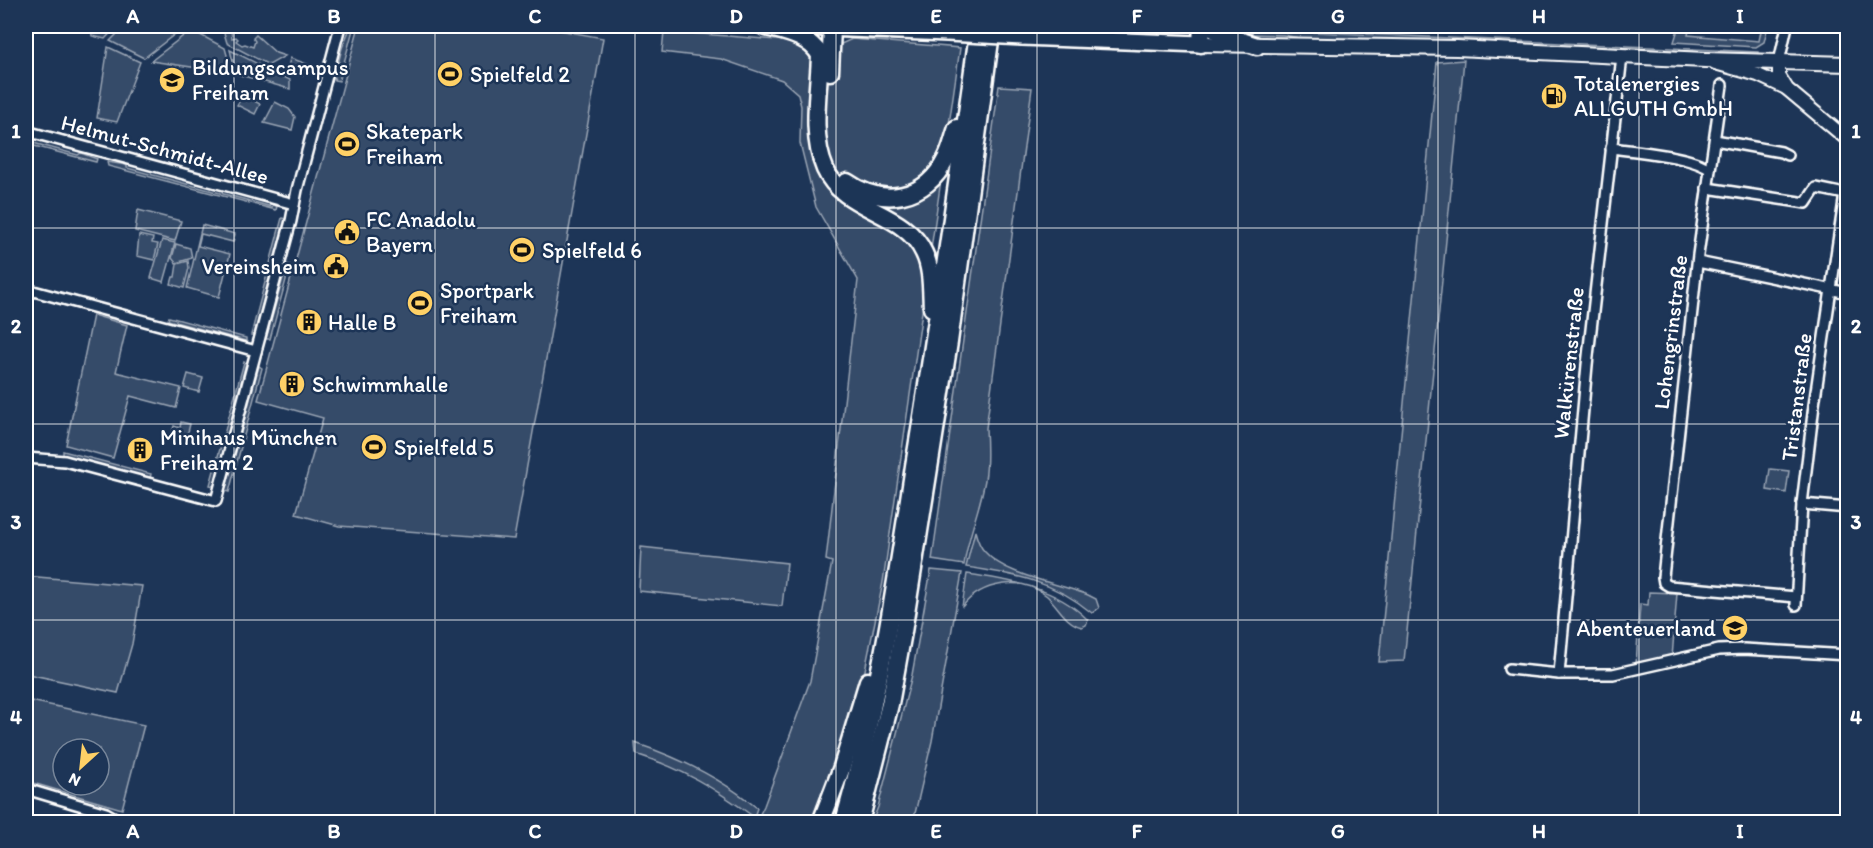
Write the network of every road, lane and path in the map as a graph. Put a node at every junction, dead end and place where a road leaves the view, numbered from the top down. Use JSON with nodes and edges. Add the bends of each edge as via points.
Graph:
{"nodes":[{"id":1,"x":340,"y":26,"type":"edge"},
{"id":2,"x":764,"y":26,"type":"edge"},
{"id":3,"x":979,"y":26,"type":"edge"},
{"id":4,"x":992,"y":26,"type":"edge"},
{"id":5,"x":1003,"y":26,"type":"edge"},
{"id":6,"x":1192,"y":26,"type":"edge"},
{"id":7,"x":1202,"y":26,"type":"edge"},
{"id":8,"x":1209,"y":26,"type":"edge"},
{"id":9,"x":1787,"y":26,"type":"edge"},
{"id":10,"x":827,"y":28,"type":"junction"},
{"id":11,"x":1196,"y":44,"type":"junction"},
{"id":12,"x":1257,"y":46,"type":"junction"},
{"id":13,"x":824,"y":56,"type":"junction"},
{"id":14,"x":1622,"y":56,"type":"junction"},
{"id":15,"x":1705,"y":60,"type":"junction"},
{"id":16,"x":1779,"y":62,"type":"junction"},
{"id":17,"x":1848,"y":64,"type":"edge"},
{"id":18,"x":825,"y":78,"type":"junction"},
{"id":19,"x":1722,"y":85,"type":"dead end"},
{"id":20,"x":971,"y":87,"type":"junction"},
{"id":21,"x":1787,"y":89,"type":"junction"},
{"id":22,"x":981,"y":108,"type":"junction"},
{"id":23,"x":26,"y":131,"type":"edge"},
{"id":24,"x":1714,"y":140,"type":"junction"},
{"id":25,"x":1848,"y":140,"type":"edge"},
{"id":26,"x":1611,"y":148,"type":"junction"},
{"id":27,"x":1787,"y":155,"type":"dead end"},
{"id":28,"x":1709,"y":169,"type":"junction"},
{"id":29,"x":1707,"y":188,"type":"junction"},
{"id":30,"x":294,"y":204,"type":"junction"},
{"id":31,"x":1698,"y":262,"type":"junction"},
{"id":32,"x":26,"y":289,"type":"edge"},
{"id":33,"x":1831,"y":290,"type":"junction"},
{"id":34,"x":1848,"y":293,"type":"edge"},
{"id":35,"x":934,"y":339,"type":"junction"},
{"id":36,"x":256,"y":351,"type":"junction"},
{"id":37,"x":26,"y":458,"type":"edge"},
{"id":38,"x":1802,"y":504,"type":"junction"},
{"id":39,"x":1848,"y":508,"type":"edge"},
{"id":40,"x":1796,"y":601,"type":"joint"},
{"id":41,"x":892,"y":610,"type":"junction"},
{"id":42,"x":1848,"y":656,"type":"edge"},
{"id":43,"x":1509,"y":669,"type":"dead end"},
{"id":44,"x":1559,"y":674,"type":"junction"},
{"id":45,"x":890,"y":704,"type":"junction"},
{"id":46,"x":26,"y":789,"type":"edge"},
{"id":47,"x":122,"y":822,"type":"edge"},
{"id":48,"x":820,"y":822,"type":"edge"},
{"id":49,"x":844,"y":822,"type":"edge"},
{"id":50,"x":860,"y":822,"type":"edge"},
{"id":51,"x":871,"y":822,"type":"edge"}],
"edges":[{"from":1,"to":30,"type":"street"},
{"from":2,"to":10,"type":"main road"},
{"from":2,"to":13,"type":"highway","via":[[800,37]]},
{"from":3,"to":20,"type":"highway"},
{"from":4,"to":22,"type":"highway"},
{"from":5,"to":22,"type":"highway"},
{"from":6,"to":11,"type":"highway"},
{"from":7,"to":11,"type":"highway"},
{"from":8,"to":12,"type":"highway"},
{"from":9,"to":16,"type":"street"},
{"from":10,"to":11,"type":"main road","bridge":true},
{"from":10,"to":13,"type":"highway"},
{"from":11,"to":12,"type":"main road"},
{"from":12,"to":14,"type":"main road"},
{"from":13,"to":18,"type":"highway"},
{"from":14,"to":15,"type":"main road"},
{"from":14,"to":26,"type":"street","name":"Walkürenstraße"},
{"from":15,"to":16,"type":"main road"},
{"from":15,"to":21,"type":"street","via":[[1758,75]]},
{"from":16,"to":17,"type":"main road"},
{"from":16,"to":21,"type":"street","via":[[1779,76]]},
{"from":18,"to":20,"type":"highway","via":[[830,157],[846,182],[865,193],[884,197],[904,196],[938,172],[951,148]]},
{"from":18,"to":35,"type":"highway","via":[[819,149],[826,170],[852,199],[898,223],[915,238],[925,254],[929,273]]},
{"from":19,"to":24,"type":"street","name":"Lohengrinstraße"},
{"from":20,"to":35,"type":"highway"},
{"from":21,"to":25,"type":"street"},
{"from":22,"to":45,"type":"highway","via":[[935,431]]},
{"from":23,"to":30,"type":"street","name":"Helmut-Schmidt-Allee"},
{"from":24,"to":27,"type":"street"},
{"from":24,"to":28,"type":"street","name":"Lohengrinstraße"},
{"from":26,"to":28,"type":"street","via":[[1680,159]]},
{"from":26,"to":44,"type":"street","name":"Walkürenstraße"},
{"from":28,"to":29,"type":"street","name":"Lohengrinstraße"},
{"from":29,"to":31,"type":"street","name":"Lohengrinstraße"},
{"from":29,"to":33,"type":"street","name":"Tristanstraße","via":[[1806,203],[1816,188],[1845,195]]},
{"from":30,"to":36,"type":"street"},
{"from":31,"to":33,"type":"street"},
{"from":31,"to":40,"type":"street","name":"Lohengrinstraße","via":[[1664,583]]},
{"from":32,"to":36,"type":"street"},
{"from":33,"to":34,"type":"street"},
{"from":33,"to":38,"type":"street","name":"Tristanstraße"},
{"from":35,"to":41,"type":"highway"},
{"from":36,"to":37,"type":"street","via":[[216,501],[64,461]]},
{"from":38,"to":39,"type":"street"},
{"from":38,"to":40,"type":"street","name":"Tristanstraße"},
{"from":41,"to":48,"type":"highway","via":[[876,650],[842,767]]},
{"from":41,"to":49,"type":"highway"},
{"from":42,"to":44,"type":"street","via":[[1719,650],[1621,673]]},
{"from":43,"to":44,"type":"street"},
{"from":45,"to":50,"type":"highway"},
{"from":45,"to":51,"type":"highway","via":[[886,752]]},
{"from":46,"to":47,"type":"street","via":[[106,813]]}]}
